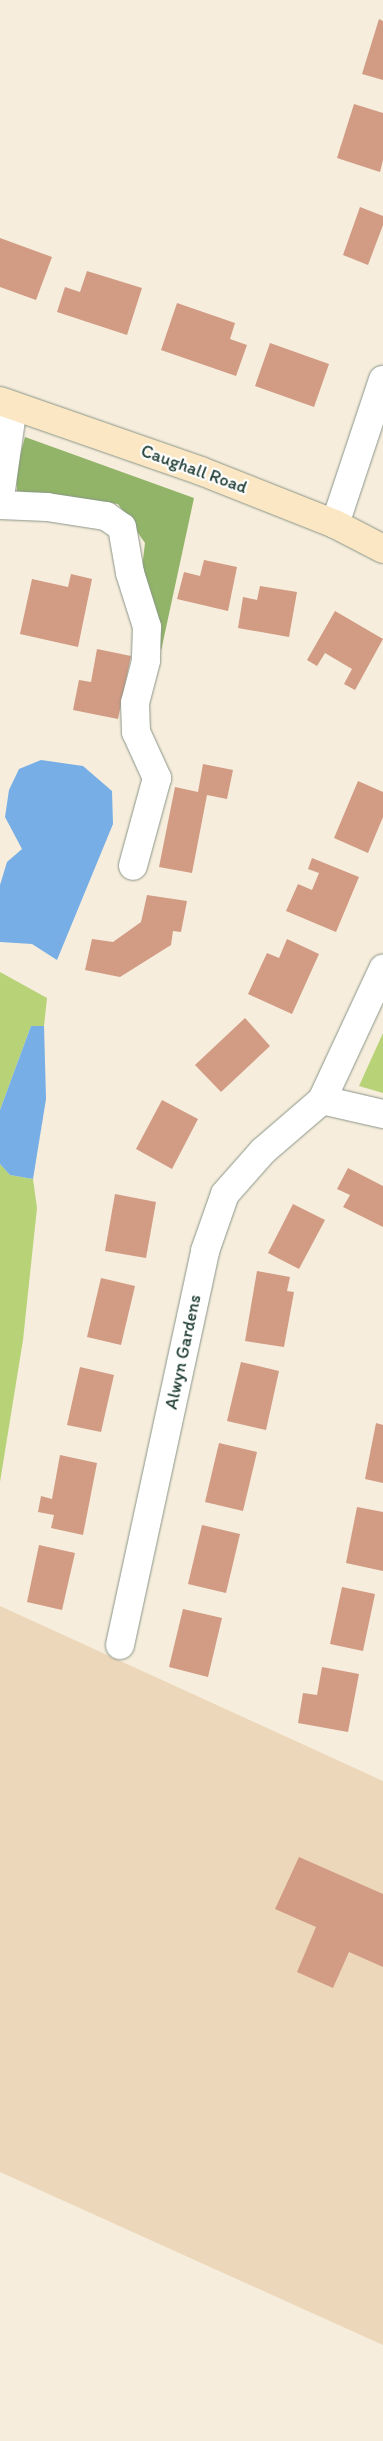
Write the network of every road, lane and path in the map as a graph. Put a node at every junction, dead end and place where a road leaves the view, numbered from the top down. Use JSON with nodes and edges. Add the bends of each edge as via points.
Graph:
{"nodes":[{"id":1,"x":383,"y":380,"type":"edge"},
{"id":2,"x":7,"y":404,"type":"edge"},
{"id":3,"x":0,"y":497,"type":"edge"},
{"id":4,"x":0,"y":506,"type":"edge"},
{"id":5,"x":335,"y":524,"type":"junction"},
{"id":6,"x":383,"y":548,"type":"edge"},
{"id":7,"x":133,"y":866,"type":"dead end"},
{"id":8,"x":383,"y":969,"type":"edge"},
{"id":9,"x":322,"y":1100,"type":"junction"},
{"id":10,"x":383,"y":1114,"type":"edge"},
{"id":11,"x":120,"y":1645,"type":"dead end"}],
"edges":[{"from":1,"to":5,"type":"street"},
{"from":2,"to":3,"type":"street"},
{"from":2,"to":5,"type":"street","name":"Caughall Road","via":[[201,470]]},
{"from":4,"to":7,"type":"street","via":[[47,507],[106,516],[122,528],[130,572],[147,627],[146,661],[135,703],[136,732],[157,778]]},
{"from":5,"to":6,"type":"street","name":"Caughall Road"},
{"from":8,"to":9,"type":"street","name":"Alwyn Gardens"},
{"from":9,"to":10,"type":"street"},
{"from":9,"to":11,"type":"street","name":"Alwyn Gardens","via":[[264,1151],[225,1194],[205,1251]]}]}
